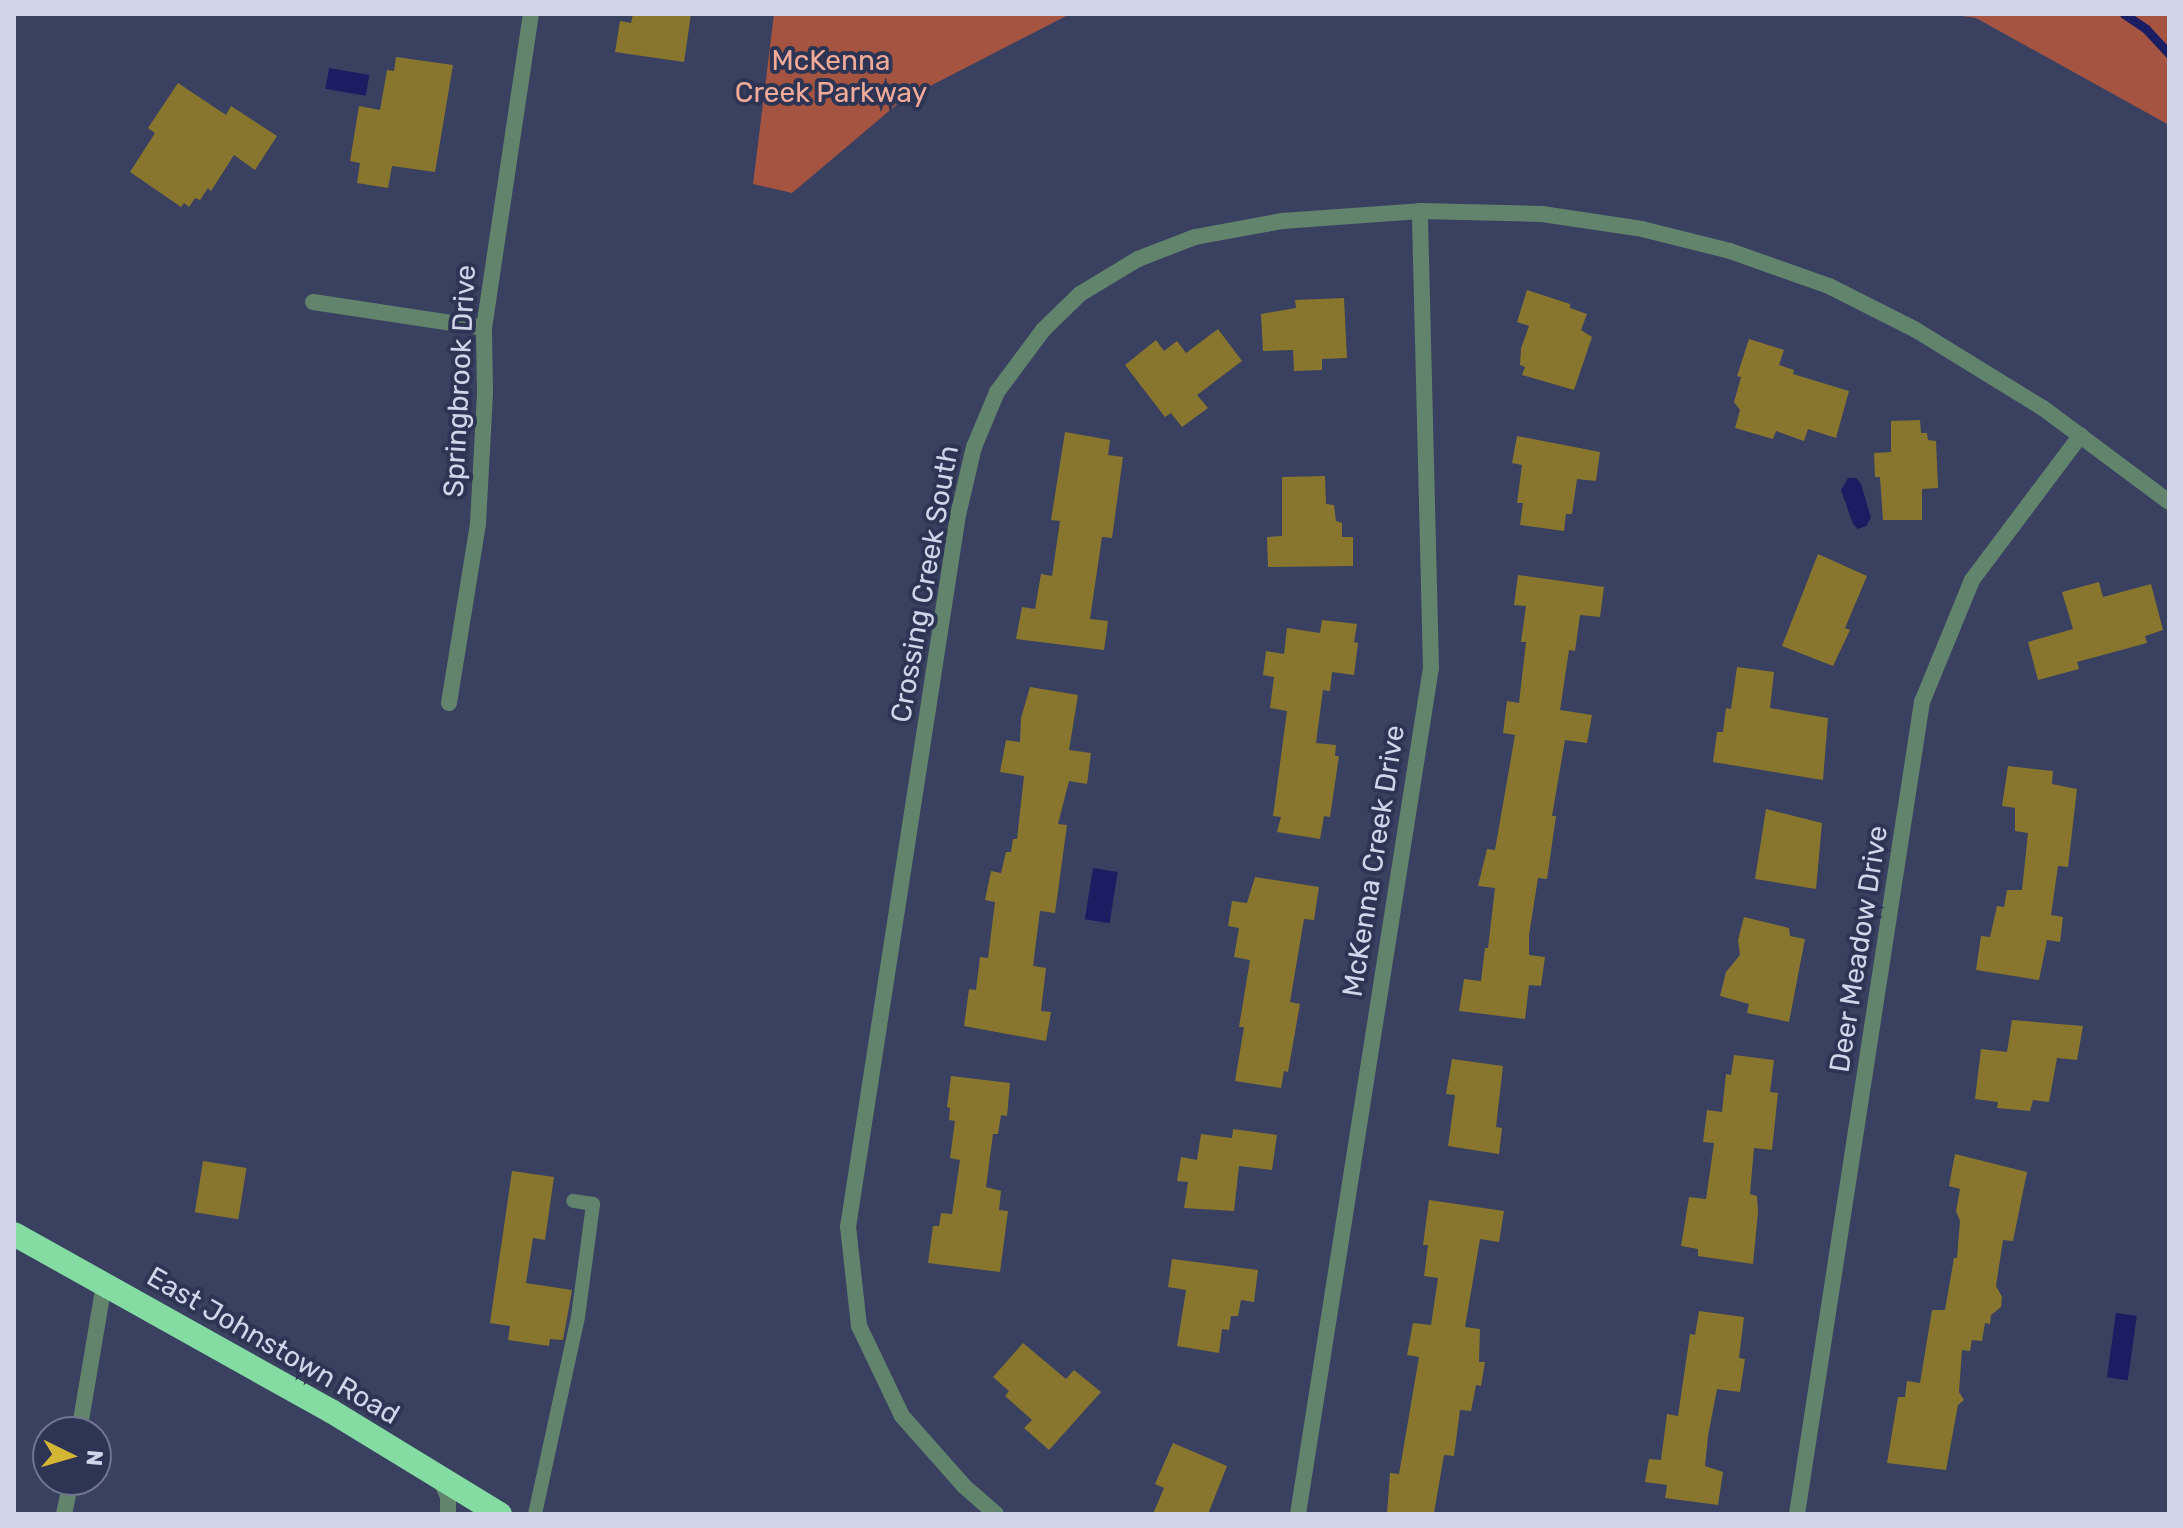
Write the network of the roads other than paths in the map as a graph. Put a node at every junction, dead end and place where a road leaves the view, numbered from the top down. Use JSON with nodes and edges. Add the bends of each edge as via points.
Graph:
{"nodes":[{"id":1,"x":531,"y":14,"type":"edge"},
{"id":2,"x":1420,"y":211,"type":"junction"},
{"id":3,"x":313,"y":302,"type":"dead end"},
{"id":4,"x":484,"y":328,"type":"junction"},
{"id":5,"x":2081,"y":435,"type":"junction"},
{"id":6,"x":2169,"y":502,"type":"edge"},
{"id":7,"x":449,"y":703,"type":"dead end"},
{"id":8,"x":573,"y":1201,"type":"dead end"},
{"id":9,"x":14,"y":1234,"type":"edge"},
{"id":10,"x":104,"y":1284,"type":"junction"},
{"id":11,"x":82,"y":1416,"type":"edge"},
{"id":12,"x":439,"y":1476,"type":"junction"},
{"id":13,"x":448,"y":1514,"type":"edge"},
{"id":14,"x":500,"y":1514,"type":"edge"},
{"id":15,"x":535,"y":1514,"type":"edge"},
{"id":16,"x":996,"y":1514,"type":"edge"},
{"id":17,"x":1298,"y":1514,"type":"edge"},
{"id":18,"x":1797,"y":1514,"type":"edge"}],
"edges":[{"from":1,"to":4,"type":"street","name":"Springbrook Drive"},
{"from":2,"to":5,"type":"street","name":"Crossing Creek South","via":[[1542,214],[1642,229],[1730,251],[1829,286],[1916,330]]},
{"from":2,"to":16,"type":"street","name":"Crossing Creek South","via":[[1282,221],[1195,237],[1138,259],[1080,294],[1043,330],[997,392],[974,447],[955,530],[848,1227],[859,1326],[902,1416]]},
{"from":2,"to":17,"type":"street","name":"McKenna Creek Drive","via":[[1431,668]]},
{"from":3,"to":4,"type":"street"},
{"from":4,"to":7,"type":"street","name":"Springbrook Drive","via":[[478,523]]},
{"from":5,"to":6,"type":"street","name":"Crossing Creek South"},
{"from":5,"to":18,"type":"street","name":"Deer Meadow Drive","via":[[1972,580],[1922,702]]},
{"from":8,"to":15,"type":"lane","via":[[593,1204],[578,1317]]},
{"from":9,"to":10,"type":"highway","name":"East Johnstown Road"},
{"from":10,"to":11,"type":"street"},
{"from":10,"to":12,"type":"highway","name":"East Johnstown Road"},
{"from":12,"to":13,"type":"street"},
{"from":12,"to":14,"type":"highway","name":"East Johnstown Road"}]}
